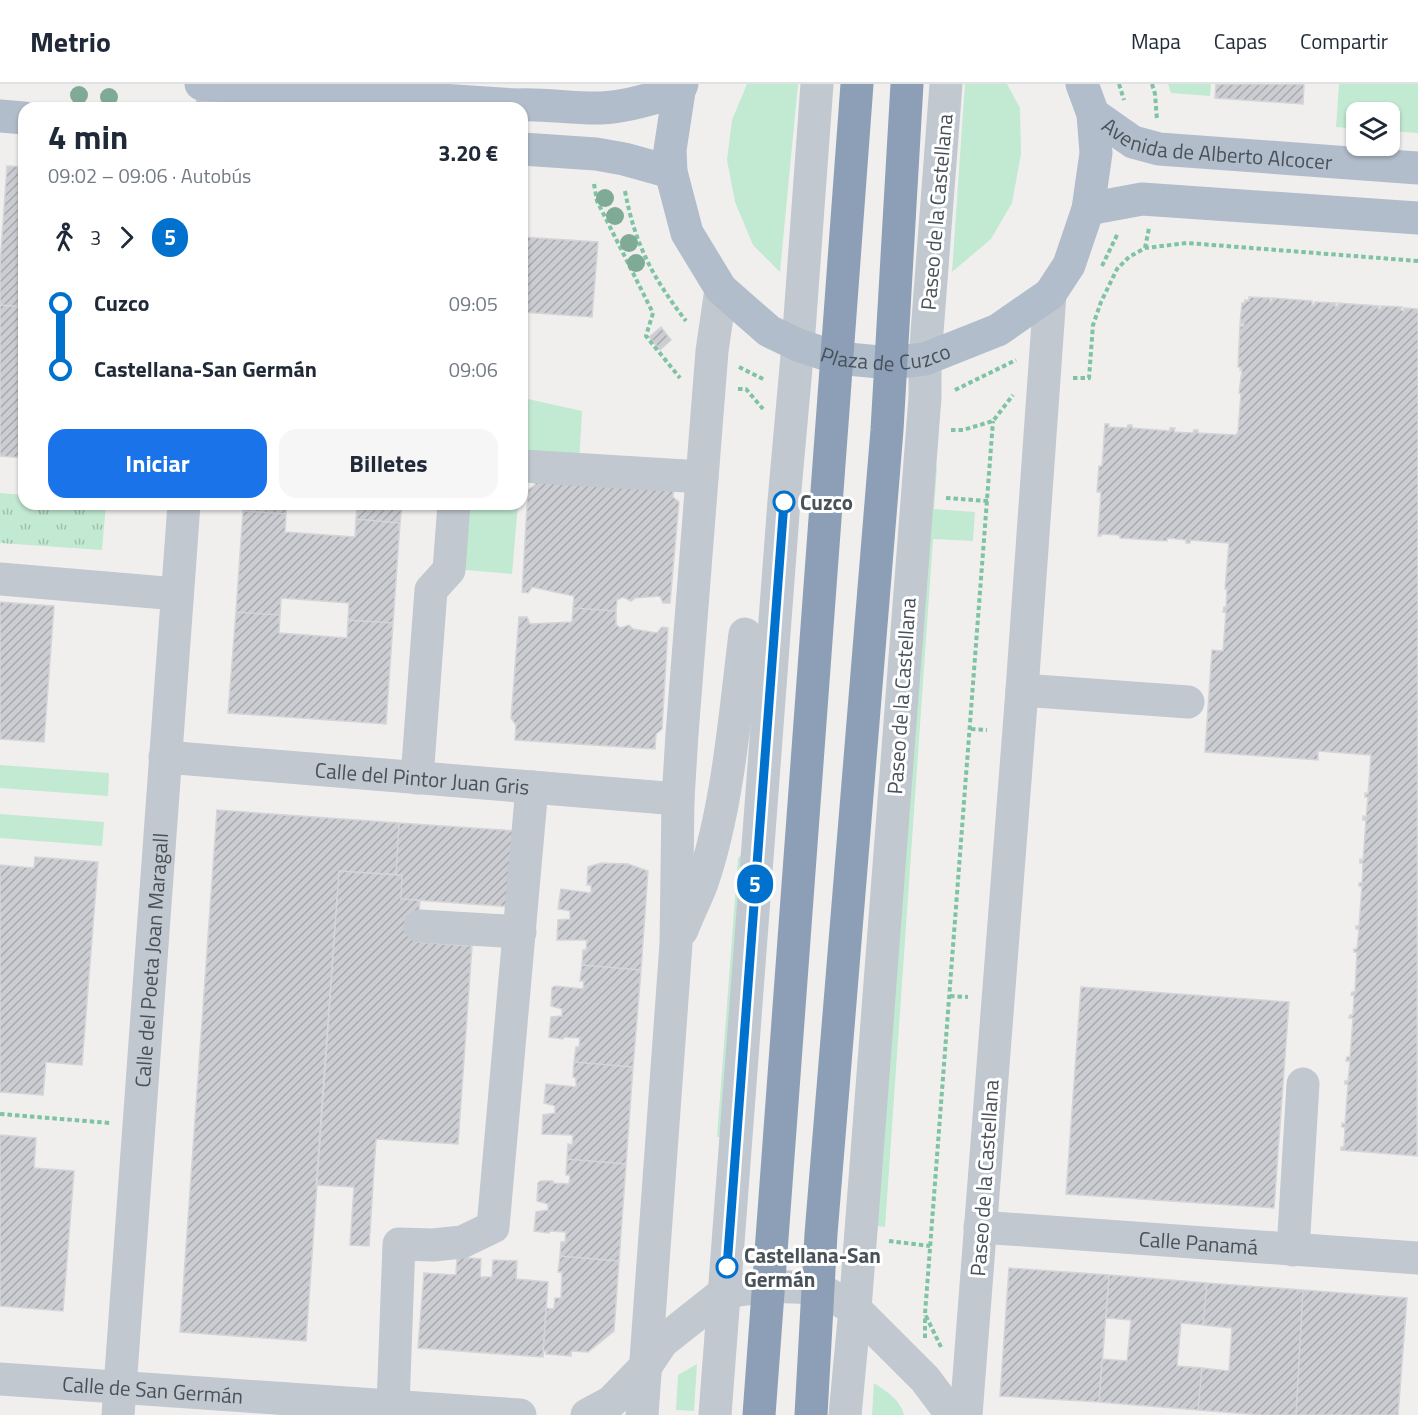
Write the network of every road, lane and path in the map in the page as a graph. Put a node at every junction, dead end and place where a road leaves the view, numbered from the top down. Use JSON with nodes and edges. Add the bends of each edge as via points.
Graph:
{"nodes":[{"id":1,"x":817,"y":84,"type":"edge"},
{"id":2,"x":858,"y":84,"type":"edge"},
{"id":3,"x":907,"y":84,"type":"edge"},
{"id":4,"x":946,"y":84,"type":"edge"},
{"id":5,"x":1082,"y":84,"type":"edge"},
{"id":6,"x":681,"y":87,"type":"edge"},
{"id":7,"x":210,"y":90,"type":"edge"},
{"id":8,"x":536,"y":94,"type":"edge"},
{"id":9,"x":455,"y":102,"type":"edge"},
{"id":10,"x":521,"y":102,"type":"edge"},
{"id":11,"x":1093,"y":114,"type":"junction"},
{"id":12,"x":0,"y":116,"type":"edge"},
{"id":13,"x":18,"y":118,"type":"edge"},
{"id":14,"x":528,"y":149,"type":"edge"},
{"id":15,"x":596,"y":154,"type":"junction"},
{"id":16,"x":1418,"y":168,"type":"edge"},
{"id":17,"x":671,"y":172,"type":"junction"},
{"id":18,"x":625,"y":190,"type":"dead end"},
{"id":19,"x":1088,"y":209,"type":"junction"},
{"id":20,"x":1418,"y":218,"type":"edge"},
{"id":21,"x":1418,"y":261,"type":"edge"},
{"id":22,"x":721,"y":289,"type":"junction"},
{"id":23,"x":1050,"y":294,"type":"junction"},
{"id":24,"x":690,"y":326,"type":"dead end"},
{"id":25,"x":798,"y":345,"type":"junction"},
{"id":26,"x":837,"y":358,"type":"junction"},
{"id":27,"x":925,"y":359,"type":"junction"},
{"id":28,"x":733,"y":362,"type":"dead end"},
{"id":29,"x":890,"y":363,"type":"junction"},
{"id":30,"x":1044,"y":378,"type":"junction"},
{"id":31,"x":771,"y":383,"type":"dead end"},
{"id":32,"x":708,"y":391,"type":"junction"},
{"id":33,"x":993,"y":421,"type":"dead end"},
{"id":34,"x":528,"y":466,"type":"edge"},
{"id":35,"x":702,"y":477,"type":"junction"},
{"id":36,"x":945,"y":491,"type":"dead end"},
{"id":37,"x":988,"y":501,"type":"junction"},
{"id":38,"x":184,"y":510,"type":"edge"},
{"id":39,"x":454,"y":510,"type":"edge"},
{"id":40,"x":0,"y":579,"type":"edge"},
{"id":41,"x":177,"y":594,"type":"junction"},
{"id":42,"x":745,"y":634,"type":"dead end"},
{"id":43,"x":1022,"y":690,"type":"junction"},
{"id":44,"x":1188,"y":702,"type":"dead end"},
{"id":45,"x":971,"y":729,"type":"junction"},
{"id":46,"x":987,"y":730,"type":"dead end"},
{"id":47,"x":165,"y":757,"type":"junction"},
{"id":48,"x":417,"y":778,"type":"junction"},
{"id":49,"x":532,"y":787,"type":"junction"},
{"id":50,"x":678,"y":799,"type":"junction"},
{"id":51,"x":420,"y":926,"type":"dead end"},
{"id":52,"x":520,"y":932,"type":"junction"},
{"id":53,"x":675,"y":944,"type":"junction"},
{"id":54,"x":950,"y":996,"type":"junction"},
{"id":55,"x":968,"y":997,"type":"dead end"},
{"id":56,"x":1303,"y":1084,"type":"dead end"},
{"id":57,"x":0,"y":1114,"type":"edge"},
{"id":58,"x":139,"y":1126,"type":"junction"},
{"id":59,"x":980,"y":1227,"type":"junction"},
{"id":60,"x":1293,"y":1250,"type":"junction"},
{"id":61,"x":1418,"y":1258,"type":"edge"},
{"id":62,"x":768,"y":1286,"type":"junction"},
{"id":63,"x":817,"y":1288,"type":"junction"},
{"id":64,"x":725,"y":1292,"type":"junction"},
{"id":65,"x":855,"y":1309,"type":"junction"},
{"id":66,"x":646,"y":1366,"type":"junction"},
{"id":67,"x":969,"y":1369,"type":"junction"},
{"id":68,"x":0,"y":1379,"type":"edge"},
{"id":69,"x":119,"y":1401,"type":"edge"},
{"id":70,"x":393,"y":1406,"type":"junction"},
{"id":71,"x":520,"y":1415,"type":"edge"},
{"id":72,"x":587,"y":1415,"type":"edge"},
{"id":73,"x":642,"y":1415,"type":"edge"},
{"id":74,"x":715,"y":1415,"type":"edge"},
{"id":75,"x":759,"y":1415,"type":"edge"},
{"id":76,"x":811,"y":1415,"type":"edge"},
{"id":77,"x":845,"y":1415,"type":"edge"},
{"id":78,"x":952,"y":1415,"type":"edge"},
{"id":79,"x":966,"y":1415,"type":"edge"}],
"edges":[{"from":1,"to":25,"type":"street"},
{"from":2,"to":26,"type":"highway"},
{"from":3,"to":29,"type":"highway","name":"Paseo de la Castellana"},
{"from":4,"to":27,"type":"street","name":"Paseo de la Castellana"},
{"from":5,"to":11,"type":"main road","name":"Plaza de Cuzco"},
{"from":6,"to":8,"type":"main road","via":[[627,105],[600,108]]},
{"from":6,"to":17,"type":"main road","name":"Plaza de Cuzco","via":[[670,150]]},
{"from":7,"to":9,"type":"main road"},
{"from":8,"to":10,"type":"main road"},
{"from":11,"to":16,"type":"main road","name":"Avenida de Alberto Alcocer","via":[[1133,142],[1159,149]]},
{"from":11,"to":19,"type":"main road","name":"Plaza de Cuzco","via":[[1096,153]]},
{"from":12,"to":13,"type":"main road"},
{"from":14,"to":15,"type":"main road"},
{"from":15,"to":17,"type":"main road"},
{"from":15,"to":32,"type":"path","via":[[597,201],[653,313],[646,336],[681,380]]},
{"from":17,"to":22,"type":"main road","name":"Plaza de Cuzco","via":[[687,233]]},
{"from":18,"to":24,"type":"path","via":[[636,235],[648,263],[660,287]]},
{"from":19,"to":20,"type":"main road","via":[[1142,199]]},
{"from":19,"to":23,"type":"main road","name":"Plaza de Cuzco","via":[[1069,265]]},
{"from":21,"to":30,"type":"path","via":[[1187,243],[1146,248],[1117,269],[1101,302],[1093,325],[1089,378]]},
{"from":22,"to":25,"type":"main road","name":"Plaza de Cuzco","via":[[770,331]]},
{"from":22,"to":32,"type":"street"},
{"from":23,"to":27,"type":"main road","name":"Plaza de Cuzco","via":[[998,330]]},
{"from":23,"to":30,"type":"street","name":"Paseo de la Castellana"},
{"from":25,"to":26,"type":"main road","name":"Plaza de Cuzco"},
{"from":25,"to":64,"type":"street"},
{"from":26,"to":29,"type":"main road","name":"Plaza de Cuzco"},
{"from":26,"to":62,"type":"highway"},
{"from":27,"to":29,"type":"main road","name":"Plaza de Cuzco"},
{"from":27,"to":65,"type":"street","name":"Paseo de la Castellana"},
{"from":28,"to":31,"type":"path"},
{"from":29,"to":63,"type":"highway","name":"Paseo de la Castellana"},
{"from":30,"to":43,"type":"street","name":"Paseo de la Castellana"},
{"from":32,"to":35,"type":"street"},
{"from":33,"to":37,"type":"path"},
{"from":34,"to":35,"type":"street"},
{"from":35,"to":50,"type":"street"},
{"from":36,"to":37,"type":"path","via":[[945,498]]},
{"from":37,"to":45,"type":"path"},
{"from":38,"to":41,"type":"street","name":"Calle del Poeta Joan Maragall"},
{"from":39,"to":48,"type":"street","via":[[449,570],[431,590]]},
{"from":40,"to":41,"type":"street"},
{"from":41,"to":47,"type":"street","name":"Calle del Poeta Joan Maragall"},
{"from":42,"to":53,"type":"street","via":[[714,841],[701,885]]},
{"from":43,"to":44,"type":"street"},
{"from":43,"to":59,"type":"street","name":"Paseo de la Castellana"},
{"from":45,"to":46,"type":"path"},
{"from":45,"to":54,"type":"path"},
{"from":47,"to":48,"type":"street","name":"Calle del Pintor Juan Gris"},
{"from":47,"to":58,"type":"street","name":"Calle del Poeta Joan Maragall"},
{"from":48,"to":49,"type":"street","name":"Calle del Pintor Juan Gris"},
{"from":49,"to":50,"type":"street","name":"Calle del Pintor Juan Gris"},
{"from":49,"to":52,"type":"street"},
{"from":50,"to":53,"type":"street"},
{"from":51,"to":52,"type":"street"},
{"from":52,"to":70,"type":"street","via":[[493,1227],[462,1242],[399,1244]]},
{"from":53,"to":66,"type":"street"},
{"from":54,"to":55,"type":"path"},
{"from":54,"to":67,"type":"path","via":[[925,1314],[951,1368]]},
{"from":56,"to":60,"type":"street"},
{"from":57,"to":58,"type":"path"},
{"from":58,"to":69,"type":"street","name":"Calle del Poeta Joan Maragall"},
{"from":59,"to":60,"type":"street","name":"Calle Panamá"},
{"from":59,"to":67,"type":"street","name":"Paseo de la Castellana"},
{"from":60,"to":61,"type":"street","name":"Calle Panamá"},
{"from":62,"to":63,"type":"street"},
{"from":62,"to":64,"type":"street"},
{"from":62,"to":75,"type":"highway"},
{"from":63,"to":65,"type":"street"},
{"from":63,"to":76,"type":"highway","name":"Paseo de la Castellana"},
{"from":64,"to":66,"type":"street","via":[[662,1342]]},
{"from":64,"to":74,"type":"street"},
{"from":65,"to":77,"type":"street","name":"Paseo de la Castellana"},
{"from":65,"to":78,"type":"street","via":[[925,1379]]},
{"from":66,"to":72,"type":"street","via":[[610,1402]]},
{"from":66,"to":73,"type":"street"},
{"from":67,"to":79,"type":"street","name":"Paseo de la Castellana"},
{"from":68,"to":69,"type":"street","name":"Calle de San Germán"},
{"from":69,"to":70,"type":"street","name":"Calle de San Germán"},
{"from":70,"to":71,"type":"street","name":"Calle de San Germán"}]}
